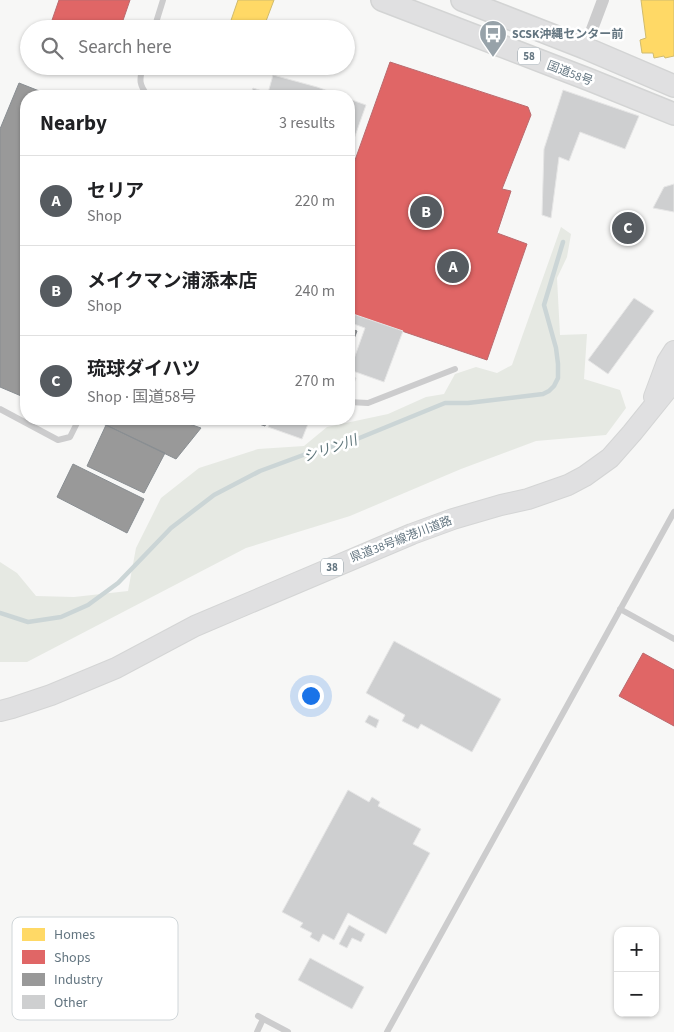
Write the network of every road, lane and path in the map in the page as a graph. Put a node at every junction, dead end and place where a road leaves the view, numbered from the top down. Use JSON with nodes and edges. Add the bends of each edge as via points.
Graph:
{"nodes":[{"id":1,"x":163,"y":0,"type":"edge"},
{"id":2,"x":382,"y":0,"type":"edge"},
{"id":3,"x":462,"y":0,"type":"edge"},
{"id":4,"x":603,"y":0,"type":"edge"},
{"id":5,"x":157,"y":20,"type":"edge"},
{"id":6,"x":585,"y":48,"type":"junction"},
{"id":7,"x":141,"y":75,"type":"edge"},
{"id":8,"x":674,"y":86,"type":"edge"},
{"id":9,"x":144,"y":90,"type":"edge"},
{"id":10,"x":674,"y":114,"type":"edge"},
{"id":11,"x":674,"y":351,"type":"edge"},
{"id":12,"x":455,"y":369,"type":"dead end"},
{"id":13,"x":674,"y":381,"type":"edge"},
{"id":14,"x":355,"y":402,"type":"edge"},
{"id":15,"x":0,"y":409,"type":"edge"},
{"id":16,"x":649,"y":410,"type":"junction"},
{"id":17,"x":20,"y":420,"type":"edge"},
{"id":18,"x":30,"y":425,"type":"edge"},
{"id":19,"x":76,"y":425,"type":"edge"},
{"id":20,"x":674,"y":512,"type":"edge"},
{"id":21,"x":620,"y":609,"type":"junction"},
{"id":22,"x":674,"y":639,"type":"edge"},
{"id":23,"x":0,"y":711,"type":"edge"},
{"id":24,"x":257,"y":1032,"type":"edge"},
{"id":25,"x":288,"y":1032,"type":"edge"},
{"id":26,"x":387,"y":1032,"type":"edge"}],
"edges":[{"from":1,"to":5,"type":"lane"},
{"from":2,"to":10,"type":"highway","name":"国道58号","number":"58"},
{"from":3,"to":6,"type":"highway","number":"58"},
{"from":4,"to":6,"type":"street"},
{"from":6,"to":8,"type":"highway","number":"58"},
{"from":7,"to":9,"type":"lane"},
{"from":11,"to":16,"type":"main road","name":"県道38号線港川道路","number":"38"},
{"from":12,"to":14,"type":"lane","via":[[368,403]]},
{"from":13,"to":16,"type":"main road","name":"県道38号線港川道路","number":"38"},
{"from":15,"to":17,"type":"lane"},
{"from":16,"to":23,"type":"main road","name":"県道38号線港川道路","number":"38","via":[[610,458],[568,485],[403,537],[195,626],[116,668],[51,695]]},
{"from":18,"to":19,"type":"lane","via":[[58,440],[70,437]]},
{"from":20,"to":21,"type":"lane"},
{"from":21,"to":22,"type":"lane"},
{"from":21,"to":26,"type":"lane"},
{"from":24,"to":25,"type":"lane","via":[[261,1018]]}]}
